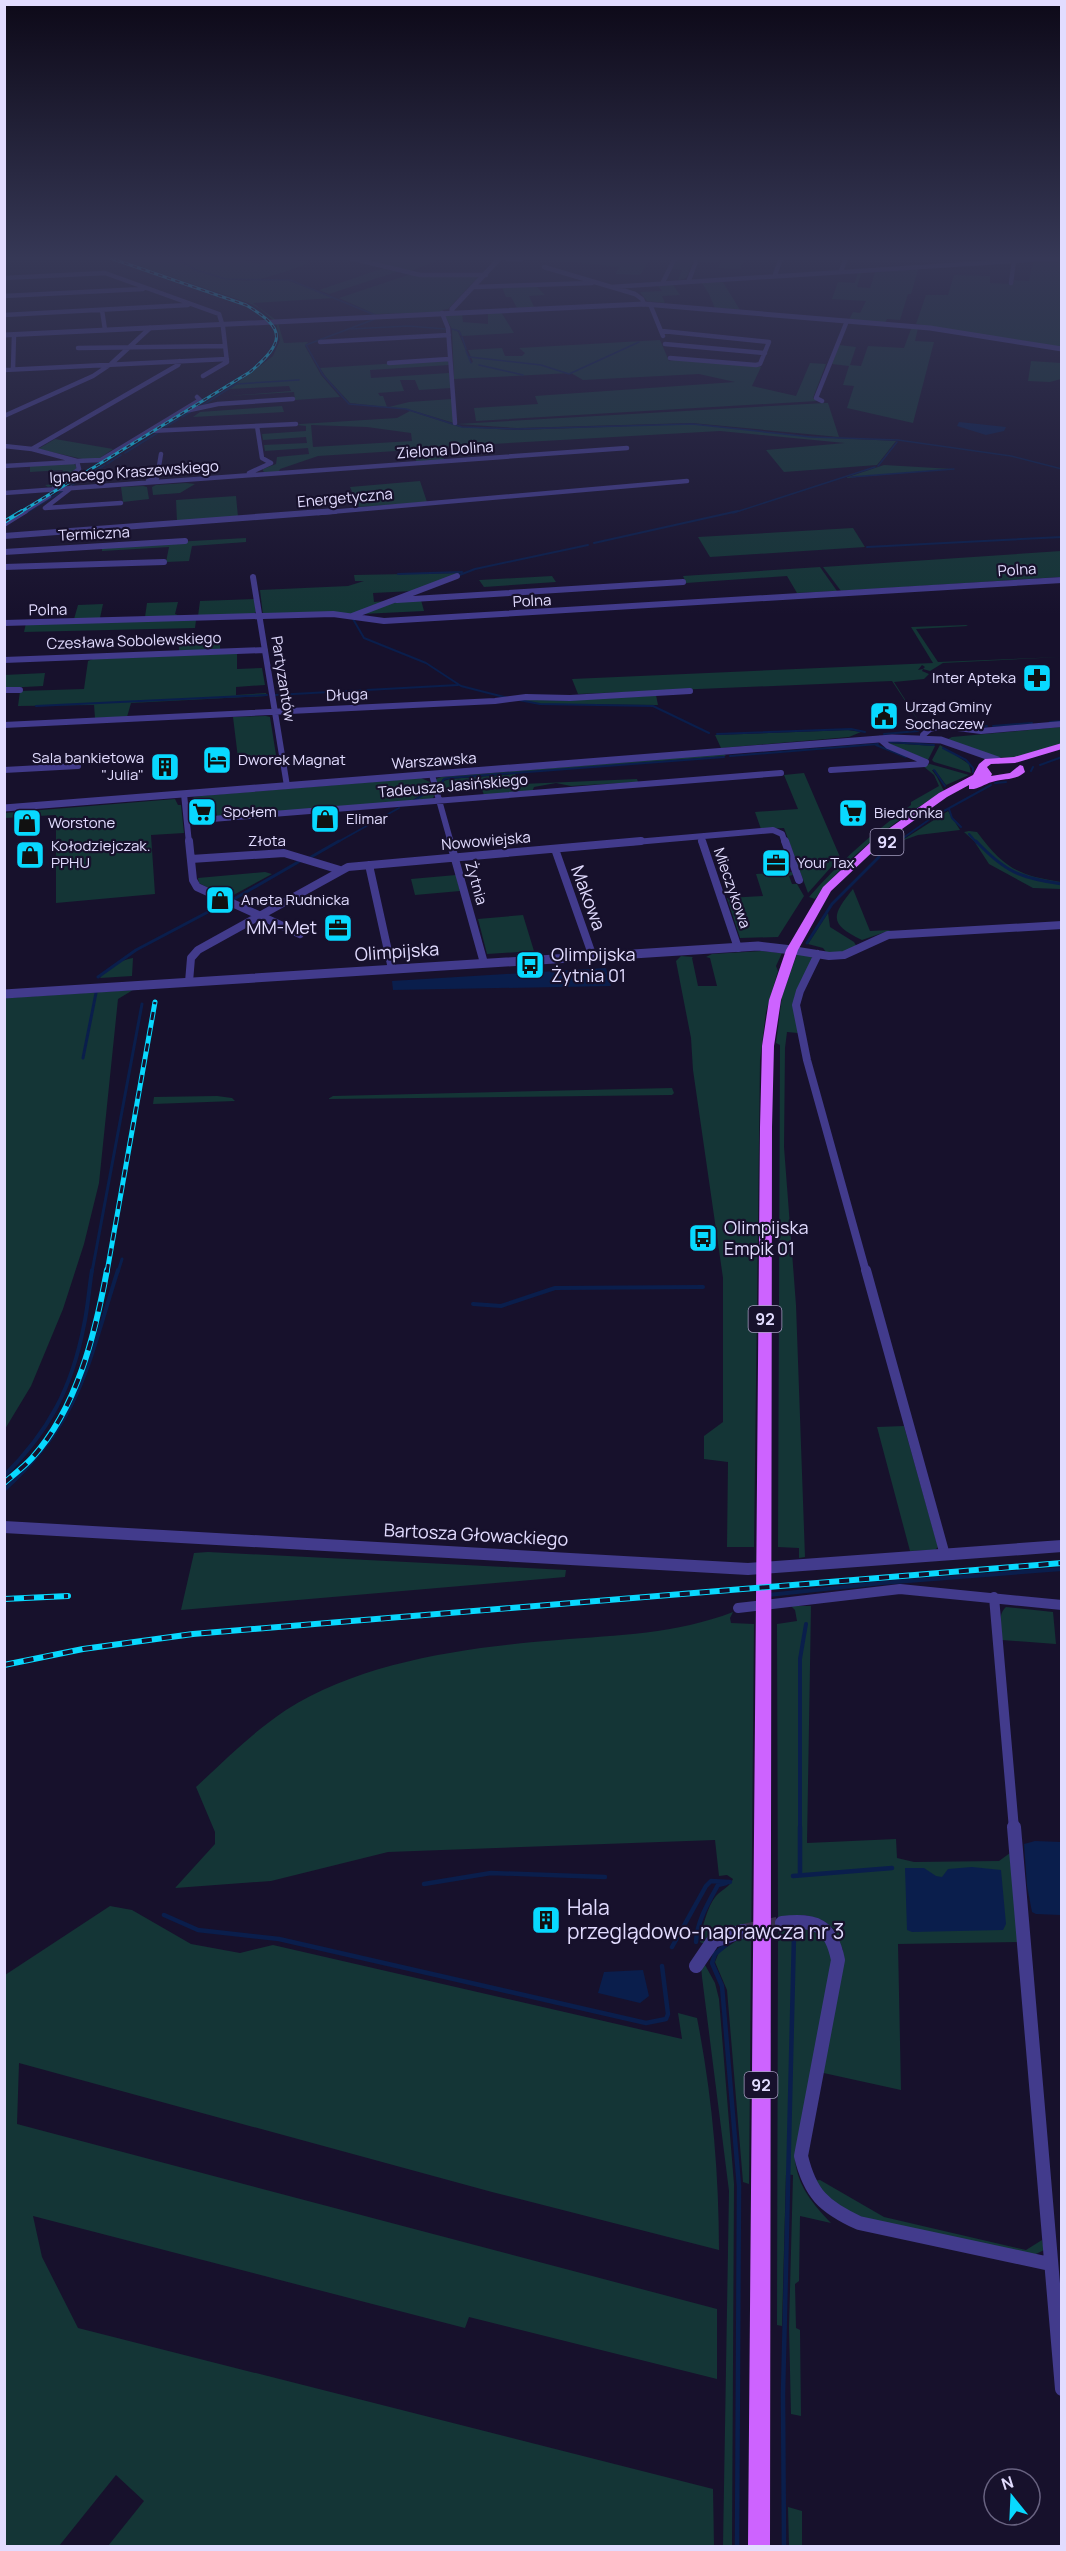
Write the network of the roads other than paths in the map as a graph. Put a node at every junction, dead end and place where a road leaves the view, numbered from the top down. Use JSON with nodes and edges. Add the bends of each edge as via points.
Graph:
{"nodes":[{"id":1,"x":90,"y":377,"type":"edge"},
{"id":2,"x":157,"y":377,"type":"edge"},
{"id":3,"x":451,"y":377,"type":"edge"},
{"id":4,"x":824,"y":377,"type":"edge"},
{"id":5,"x":196,"y":397,"type":"dead end"},
{"id":6,"x":293,"y":399,"type":"dead end"},
{"id":7,"x":822,"y":401,"type":"dead end"},
{"id":8,"x":183,"y":411,"type":"junction"},
{"id":9,"x":4,"y":416,"type":"edge"},
{"id":10,"x":455,"y":423,"type":"dead end"},
{"id":11,"x":296,"y":424,"type":"dead end"},
{"id":12,"x":257,"y":426,"type":"junction"},
{"id":13,"x":147,"y":431,"type":"junction"},
{"id":14,"x":4,"y":446,"type":"edge"},
{"id":15,"x":627,"y":448,"type":"dead end"},
{"id":16,"x":32,"y":449,"type":"junction"},
{"id":17,"x":161,"y":454,"type":"dead end"},
{"id":18,"x":77,"y":461,"type":"junction"},
{"id":19,"x":92,"y":462,"type":"junction"},
{"id":20,"x":4,"y":466,"type":"edge"},
{"id":21,"x":261,"y":468,"type":"junction"},
{"id":22,"x":79,"y":469,"type":"junction"},
{"id":23,"x":264,"y":475,"type":"junction"},
{"id":24,"x":235,"y":477,"type":"junction"},
{"id":25,"x":157,"y":481,"type":"junction"},
{"id":26,"x":687,"y":481,"type":"dead end"},
{"id":27,"x":4,"y":486,"type":"edge"},
{"id":28,"x":62,"y":486,"type":"junction"},
{"id":29,"x":71,"y":488,"type":"junction"},
{"id":30,"x":4,"y":493,"type":"edge"},
{"id":31,"x":122,"y":503,"type":"dead end"},
{"id":32,"x":4,"y":524,"type":"edge"},
{"id":33,"x":4,"y":536,"type":"edge"},
{"id":34,"x":185,"y":541,"type":"dead end"},
{"id":35,"x":4,"y":552,"type":"edge"},
{"id":36,"x":164,"y":562,"type":"dead end"},
{"id":37,"x":4,"y":567,"type":"edge"},
{"id":38,"x":457,"y":576,"type":"dead end"},
{"id":39,"x":253,"y":577,"type":"dead end"},
{"id":40,"x":1062,"y":580,"type":"edge"},
{"id":41,"x":683,"y":582,"type":"dead end"},
{"id":42,"x":397,"y":600,"type":"junction"},
{"id":43,"x":261,"y":616,"type":"junction"},
{"id":44,"x":350,"y":617,"type":"junction"},
{"id":45,"x":4,"y":623,"type":"edge"},
{"id":46,"x":265,"y":650,"type":"junction"},
{"id":47,"x":4,"y":660,"type":"edge"},
{"id":48,"x":4,"y":690,"type":"edge"},
{"id":49,"x":20,"y":690,"type":"dead end"},
{"id":50,"x":690,"y":692,"type":"dead end"},
{"id":51,"x":274,"y":711,"type":"junction"},
{"id":52,"x":1062,"y":724,"type":"edge"},
{"id":53,"x":4,"y":725,"type":"edge"},
{"id":54,"x":935,"y":730,"type":"junction"},
{"id":55,"x":880,"y":739,"type":"junction"},
{"id":56,"x":923,"y":739,"type":"junction"},
{"id":57,"x":940,"y":740,"type":"junction"},
{"id":58,"x":1062,"y":746,"type":"edge"},
{"id":59,"x":1062,"y":752,"type":"edge"},
{"id":60,"x":1002,"y":760,"type":"junction"},
{"id":61,"x":78,"y":766,"type":"dead end"},
{"id":62,"x":982,"y":768,"type":"junction"},
{"id":63,"x":1020,"y":768,"type":"junction"},
{"id":64,"x":4,"y":770,"type":"edge"},
{"id":65,"x":831,"y":770,"type":"dead end"},
{"id":66,"x":781,"y":773,"type":"dead end"},
{"id":67,"x":432,"y":775,"type":"junction"},
{"id":68,"x":1002,"y":778,"type":"junction"},
{"id":69,"x":287,"y":786,"type":"junction"},
{"id":70,"x":184,"y":794,"type":"junction"},
{"id":71,"x":438,"y":801,"type":"junction"},
{"id":72,"x":4,"y":808,"type":"edge"},
{"id":73,"x":187,"y":821,"type":"junction"},
{"id":74,"x":700,"y":837,"type":"junction"},
{"id":75,"x":555,"y":849,"type":"junction"},
{"id":76,"x":455,"y":858,"type":"junction"},
{"id":77,"x":191,"y":859,"type":"junction"},
{"id":78,"x":369,"y":866,"type":"junction"},
{"id":79,"x":340,"y":870,"type":"junction"},
{"id":80,"x":799,"y":880,"type":"dead end"},
{"id":81,"x":822,"y":902,"type":"junction"},
{"id":82,"x":261,"y":916,"type":"junction"},
{"id":83,"x":1062,"y":925,"type":"edge"},
{"id":84,"x":300,"y":934,"type":"dead end"},
{"id":85,"x":738,"y":948,"type":"junction"},
{"id":86,"x":792,"y":950,"type":"junction"},
{"id":87,"x":818,"y":954,"type":"junction"},
{"id":88,"x":593,"y":957,"type":"junction"},
{"id":89,"x":484,"y":963,"type":"junction"},
{"id":90,"x":392,"y":969,"type":"junction"},
{"id":91,"x":189,"y":982,"type":"junction"},
{"id":92,"x":4,"y":994,"type":"edge"},
{"id":93,"x":4,"y":1527,"type":"edge"},
{"id":94,"x":1062,"y":1546,"type":"edge"},
{"id":95,"x":945,"y":1555,"type":"junction"},
{"id":96,"x":994,"y":1598,"type":"junction"},
{"id":97,"x":1062,"y":1605,"type":"edge"},
{"id":98,"x":738,"y":1608,"type":"dead end"},
{"id":99,"x":782,"y":1923,"type":"tunnel mouth"},
{"id":100,"x":743,"y":1931,"type":"tunnel mouth"},
{"id":101,"x":696,"y":1966,"type":"dead end"},
{"id":102,"x":1050,"y":2264,"type":"junction"},
{"id":103,"x":1062,"y":2389,"type":"edge"},
{"id":104,"x":759,"y":2547,"type":"edge"}],
"edges":[{"from":1,"to":9,"type":"street"},
{"from":2,"to":16,"type":"street"},
{"from":3,"to":10,"type":"street"},
{"from":4,"to":7,"type":"street","via":[[816,398]]},
{"from":5,"to":8,"type":"street","via":[[200,399]]},
{"from":6,"to":8,"type":"street","via":[[218,404]]},
{"from":8,"to":13,"type":"street"},
{"from":11,"to":12,"type":"street"},
{"from":12,"to":13,"type":"street"},
{"from":12,"to":21,"type":"street","via":[[262,458],[271,462]]},
{"from":13,"to":19,"type":"street"},
{"from":14,"to":16,"type":"street"},
{"from":15,"to":23,"type":"street","name":"Zielona Dolina"},
{"from":16,"to":18,"type":"street"},
{"from":17,"to":25,"type":"street"},
{"from":18,"to":19,"type":"street"},
{"from":18,"to":20,"type":"street"},
{"from":18,"to":22,"type":"street"},
{"from":19,"to":22,"type":"street"},
{"from":21,"to":23,"type":"street"},
{"from":21,"to":24,"type":"street"},
{"from":22,"to":28,"type":"street"},
{"from":23,"to":24,"type":"street","name":"Ignacego Kraszewskiego"},
{"from":24,"to":25,"type":"street","name":"Ignacego Kraszewskiego"},
{"from":25,"to":29,"type":"street","name":"Ignacego Kraszewskiego"},
{"from":26,"to":33,"type":"street","name":"Energetyczna"},
{"from":27,"to":28,"type":"street"},
{"from":28,"to":29,"type":"street","name":"Ignacego Kraszewskiego"},
{"from":28,"to":30,"type":"street","name":"Ignacego Kraszewskiego"},
{"from":28,"to":32,"type":"street"},
{"from":29,"to":31,"type":"street","via":[[45,508]]},
{"from":34,"to":35,"type":"street","name":"Termiczna"},
{"from":36,"to":37,"type":"street"},
{"from":38,"to":42,"type":"street"},
{"from":39,"to":43,"type":"street","name":"Partyzantów"},
{"from":40,"to":44,"type":"street","name":"Polna","via":[[388,621]]},
{"from":41,"to":42,"type":"street"},
{"from":42,"to":44,"type":"street"},
{"from":43,"to":44,"type":"street","name":"Polna"},
{"from":43,"to":45,"type":"street","name":"Polna"},
{"from":43,"to":46,"type":"street","name":"Partyzantów"},
{"from":46,"to":47,"type":"street","name":"Czesława Sobolewskiego"},
{"from":46,"to":51,"type":"street","name":"Partyzantów"},
{"from":48,"to":49,"type":"street"},
{"from":50,"to":51,"type":"street","name":"Długa"},
{"from":51,"to":53,"type":"street","name":"Długa"},
{"from":51,"to":69,"type":"street","name":"Partyzantów"},
{"from":52,"to":54,"type":"street","via":[[981,731],[949,726]]},
{"from":54,"to":56,"type":"street"},
{"from":54,"to":57,"type":"street"},
{"from":55,"to":56,"type":"street","name":"Warszawska"},
{"from":55,"to":65,"type":"street","via":[[925,764]]},
{"from":55,"to":67,"type":"street","name":"Warszawska"},
{"from":56,"to":57,"type":"street","name":"Warszawska"},
{"from":56,"to":62,"type":"street","via":[[968,754]]},
{"from":57,"to":60,"type":"street","name":"Warszawska"},
{"from":58,"to":60,"type":"main road","number":"92"},
{"from":59,"to":63,"type":"main road","number":"92"},
{"from":60,"to":62,"type":"main road","number":"92","via":[[988,761]]},
{"from":60,"to":63,"type":"main road"},
{"from":61,"to":64,"type":"street"},
{"from":62,"to":68,"type":"main road"},
{"from":62,"to":81,"type":"main road","number":"92","via":[[977,777],[943,795],[877,842],[837,878]]},
{"from":63,"to":68,"type":"main road","number":"92","via":[[1016,775]]},
{"from":66,"to":71,"type":"street","name":"Tadeusza Jasińskiego"},
{"from":67,"to":69,"type":"street","name":"Warszawska"},
{"from":67,"to":71,"type":"street","name":"Żytnia"},
{"from":68,"to":81,"type":"main road","number":"92","via":[[986,780],[926,814],[872,854]]},
{"from":69,"to":70,"type":"street","name":"Warszawska"},
{"from":70,"to":72,"type":"street","name":"Warszawska"},
{"from":70,"to":73,"type":"street"},
{"from":71,"to":73,"type":"street","name":"Tadeusza Jasińskiego"},
{"from":71,"to":76,"type":"street","name":"Żytnia"},
{"from":73,"to":77,"type":"street"},
{"from":74,"to":75,"type":"street","name":"Nowowiejska"},
{"from":74,"to":80,"type":"street","name":"Nowowiejska","via":[[780,832]]},
{"from":74,"to":85,"type":"street","name":"Mieczykowa"},
{"from":75,"to":76,"type":"street","name":"Nowowiejska"},
{"from":75,"to":88,"type":"street","name":"Makowa"},
{"from":76,"to":78,"type":"street","name":"Nowowiejska"},
{"from":76,"to":89,"type":"street","name":"Żytnia"},
{"from":77,"to":79,"type":"street","name":"Złota","via":[[284,853]]},
{"from":77,"to":82,"type":"street","via":[[197,886]]},
{"from":78,"to":79,"type":"street","name":"Nowowiejska"},
{"from":78,"to":90,"type":"street"},
{"from":79,"to":82,"type":"street","name":"Nowowiejska"},
{"from":81,"to":86,"type":"main road","number":"92"},
{"from":82,"to":84,"type":"street"},
{"from":82,"to":91,"type":"street","name":"Nowowiejska","via":[[194,954]]},
{"from":83,"to":87,"type":"street","via":[[888,935],[844,955]]},
{"from":85,"to":86,"type":"street","name":"Olimpijska"},
{"from":85,"to":88,"type":"street","name":"Olimpijska"},
{"from":86,"to":87,"type":"street"},
{"from":86,"to":104,"type":"main road","number":"92","via":[[772,1013],[766,1072]]},
{"from":87,"to":95,"type":"street","via":[[796,1005],[807,1060]]},
{"from":88,"to":89,"type":"street","name":"Olimpijska"},
{"from":89,"to":90,"type":"street","name":"Olimpijska"},
{"from":90,"to":91,"type":"street","name":"Olimpijska"},
{"from":91,"to":92,"type":"street","name":"Olimpijska"},
{"from":93,"to":95,"type":"street","name":"Bartosza Głowackiego","via":[[748,1569]]},
{"from":94,"to":95,"type":"street","name":"Bartosza Głowackiego"},
{"from":96,"to":97,"type":"street"},
{"from":96,"to":98,"type":"street","via":[[900,1588]]},
{"from":96,"to":102,"type":"street"},
{"from":99,"to":102,"type":"street","via":[[806,1921],[827,1930],[838,1960],[801,2156],[804,2176],[816,2197],[833,2212],[859,2223]]},
{"from":100,"to":101,"type":"street","via":[[713,1941]]},
{"from":102,"to":103,"type":"street"}]}
